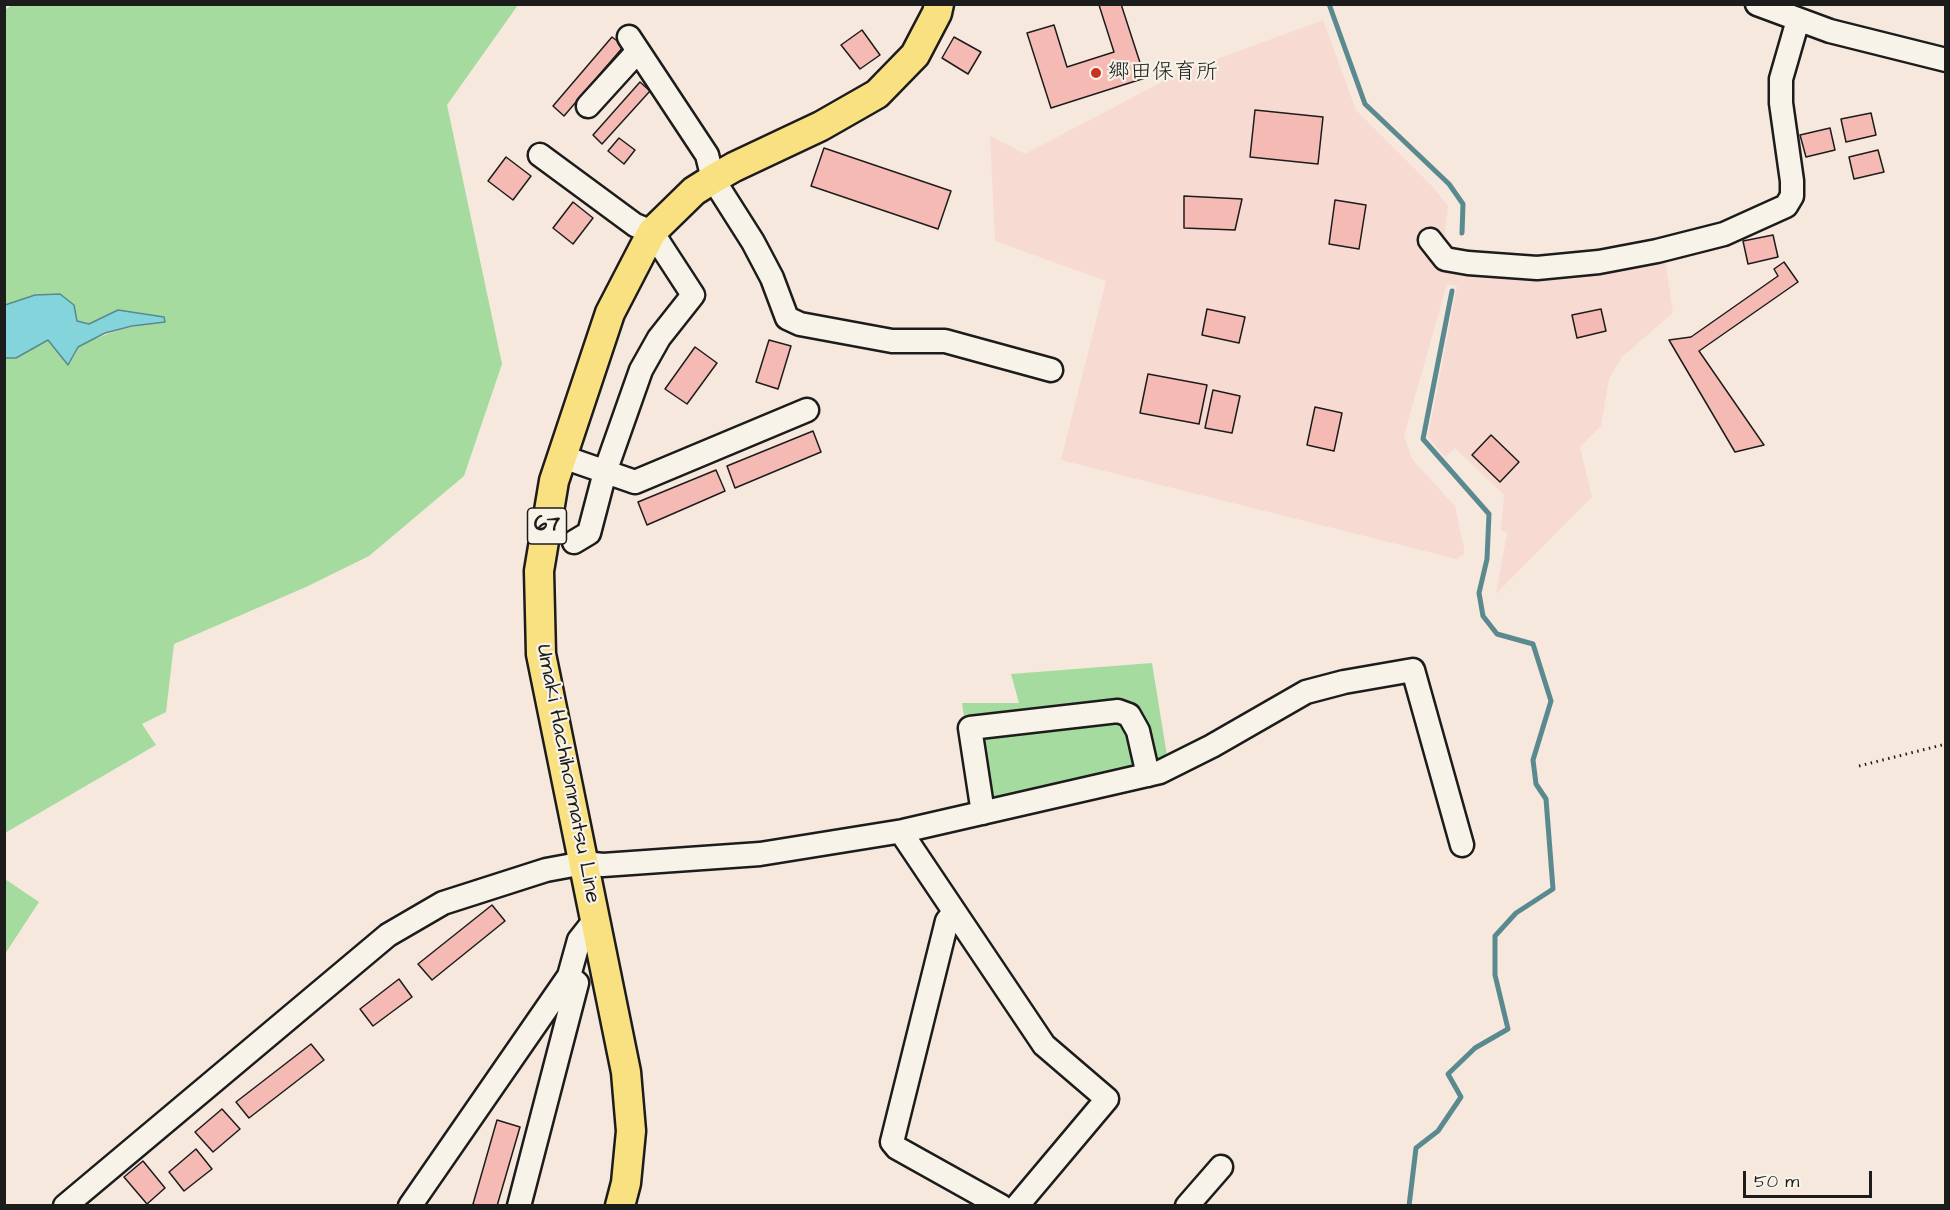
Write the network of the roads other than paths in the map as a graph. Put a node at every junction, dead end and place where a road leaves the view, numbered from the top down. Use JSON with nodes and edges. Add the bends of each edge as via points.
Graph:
{"nodes":[{"id":1,"x":939,"y":4,"type":"edge"},
{"id":2,"x":1757,"y":4,"type":"edge"},
{"id":3,"x":1798,"y":20,"type":"junction"},
{"id":4,"x":1946,"y":60,"type":"edge"},
{"id":5,"x":588,"y":106,"type":"dead end"},
{"id":6,"x":540,"y":155,"type":"dead end"},
{"id":7,"x":713,"y":179,"type":"junction"},
{"id":8,"x":652,"y":232,"type":"junction"},
{"id":9,"x":1430,"y":240,"type":"dead end"},
{"id":10,"x":1051,"y":370,"type":"dead end"},
{"id":11,"x":807,"y":410,"type":"dead end"},
{"id":12,"x":563,"y":457,"type":"junction"},
{"id":13,"x":605,"y":472,"type":"junction"},
{"id":14,"x":574,"y":542,"type":"dead end"},
{"id":15,"x":1148,"y":775,"type":"junction"},
{"id":16,"x":982,"y":813,"type":"junction"},
{"id":17,"x":903,"y":831,"type":"junction"},
{"id":18,"x":1462,"y":845,"type":"dead end"},
{"id":19,"x":584,"y":863,"type":"junction"},
{"id":20,"x":954,"y":912,"type":"junction"},
{"id":21,"x":594,"y":921,"type":"junction"},
{"id":22,"x":569,"y":976,"type":"junction"},
{"id":23,"x":1221,"y":1167,"type":"dead end"},
{"id":24,"x":65,"y":1206,"type":"edge"},
{"id":25,"x":410,"y":1206,"type":"edge"},
{"id":26,"x":519,"y":1206,"type":"edge"},
{"id":27,"x":620,"y":1206,"type":"edge"},
{"id":28,"x":1001,"y":1206,"type":"edge"},
{"id":29,"x":1017,"y":1206,"type":"edge"},
{"id":30,"x":1187,"y":1206,"type":"edge"}],
"edges":[{"from":1,"to":7,"type":"main road","name":"Umaki Hachihonmatsu Line","number":"67","via":[[915,55],[878,94]]},
{"from":2,"to":3,"type":"street"},
{"from":3,"to":4,"type":"street"},
{"from":3,"to":9,"type":"street","via":[[1781,79],[1792,181],[1792,196],[1786,206],[1724,234],[1657,251],[1537,268],[1445,259]]},
{"from":5,"to":7,"type":"street","via":[[633,44],[707,155]]},
{"from":6,"to":8,"type":"street","via":[[635,225]]},
{"from":7,"to":8,"type":"main road","name":"Umaki Hachihonmatsu Line","number":"67","via":[[694,191]]},
{"from":7,"to":10,"type":"street","via":[[753,242],[787,318],[800,324],[892,341],[945,341]]},
{"from":8,"to":12,"type":"main road","name":"Umaki Hachihonmatsu Line","number":"67","via":[[610,313]]},
{"from":8,"to":13,"type":"street","via":[[693,295],[659,338],[641,370]]},
{"from":11,"to":13,"type":"street","via":[[634,482]]},
{"from":12,"to":13,"type":"street"},
{"from":12,"to":19,"type":"main road","name":"Umaki Hachihonmatsu Line","number":"67","via":[[554,482],[539,570],[541,654]]},
{"from":13,"to":14,"type":"street","via":[[589,533]]},
{"from":15,"to":16,"type":"street"},
{"from":15,"to":16,"type":"street","via":[[1138,732],[1129,715],[1118,711],[970,728]]},
{"from":15,"to":18,"type":"street","via":[[1212,746],[1306,692],[1413,670]]},
{"from":16,"to":17,"type":"street"},
{"from":17,"to":19,"type":"street","via":[[760,854]]},
{"from":17,"to":20,"type":"street"},
{"from":19,"to":21,"type":"main road","name":"Umaki Hachihonmatsu Line","number":"67"},
{"from":19,"to":24,"type":"street","via":[[546,870],[443,903],[388,935]]},
{"from":20,"to":28,"type":"street","via":[[947,921],[892,1142]]},
{"from":20,"to":29,"type":"street","via":[[1044,1045],[1107,1099]]},
{"from":21,"to":22,"type":"street","via":[[579,940]]},
{"from":21,"to":27,"type":"main road","name":"Umaki Hachihonmatsu Line","number":"67","via":[[626,1072],[631,1131]]},
{"from":22,"to":25,"type":"street"},
{"from":22,"to":26,"type":"street","via":[[578,983]]},
{"from":23,"to":30,"type":"street"}]}
